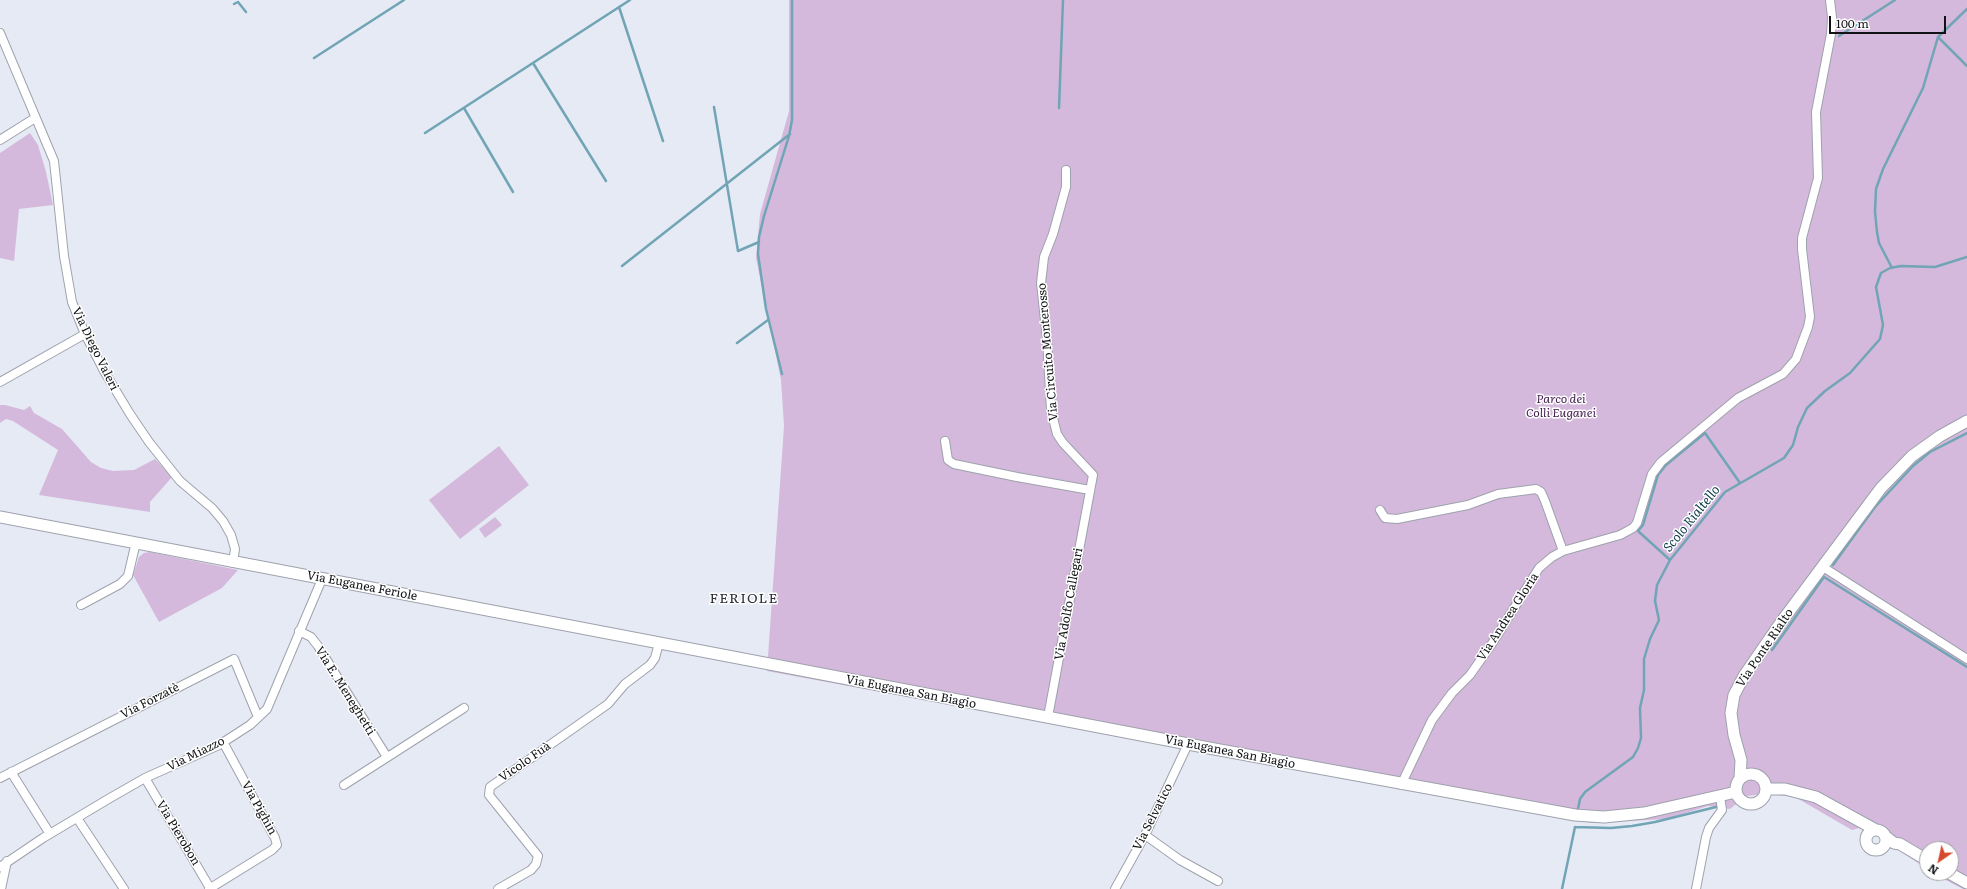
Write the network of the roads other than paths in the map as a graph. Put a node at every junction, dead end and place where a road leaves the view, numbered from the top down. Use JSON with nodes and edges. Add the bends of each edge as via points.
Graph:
{"nodes":[{"id":1,"x":1830,"y":0,"type":"edge"},
{"id":2,"x":0,"y":34,"type":"edge"},
{"id":3,"x":35,"y":118,"type":"junction"},
{"id":4,"x":0,"y":140,"type":"edge"},
{"id":5,"x":1066,"y":170,"type":"dead end"},
{"id":6,"x":85,"y":334,"type":"junction"},
{"id":7,"x":0,"y":382,"type":"edge"},
{"id":8,"x":1967,"y":421,"type":"edge"},
{"id":9,"x":944,"y":442,"type":"dead end"},
{"id":10,"x":1093,"y":475,"type":"joint"},
{"id":11,"x":1090,"y":490,"type":"junction"},
{"id":12,"x":1380,"y":510,"type":"dead end"},
{"id":13,"x":0,"y":517,"type":"edge"},
{"id":14,"x":136,"y":542,"type":"junction"},
{"id":15,"x":1563,"y":551,"type":"junction"},
{"id":16,"x":233,"y":563,"type":"junction"},
{"id":17,"x":1822,"y":567,"type":"junction"},
{"id":18,"x":322,"y":578,"type":"junction"},
{"id":19,"x":81,"y":605,"type":"dead end"},
{"id":20,"x":299,"y":631,"type":"junction"},
{"id":21,"x":659,"y":643,"type":"junction"},
{"id":22,"x":724,"y":656,"type":"joint"},
{"id":23,"x":1967,"y":659,"type":"edge"},
{"id":24,"x":464,"y":708,"type":"dead end"},
{"id":25,"x":1048,"y":717,"type":"junction"},
{"id":26,"x":258,"y":718,"type":"junction"},
{"id":27,"x":224,"y":742,"type":"junction"},
{"id":28,"x":1188,"y":744,"type":"junction"},
{"id":29,"x":387,"y":757,"type":"junction"},
{"id":30,"x":1741,"y":760,"type":"junction"},
{"id":31,"x":12,"y":772,"type":"junction"},
{"id":32,"x":1752,"y":775,"type":"junction"},
{"id":33,"x":0,"y":778,"type":"edge"},
{"id":34,"x":145,"y":778,"type":"junction"},
{"id":35,"x":1740,"y":779,"type":"junction"},
{"id":36,"x":344,"y":784,"type":"dead end"},
{"id":37,"x":1401,"y":784,"type":"junction"},
{"id":38,"x":1766,"y":789,"type":"junction"},
{"id":39,"x":1736,"y":792,"type":"junction"},
{"id":40,"x":1720,"y":796,"type":"junction"},
{"id":41,"x":77,"y":818,"type":"junction"},
{"id":42,"x":1871,"y":832,"type":"junction"},
{"id":43,"x":50,"y":834,"type":"junction"},
{"id":44,"x":1145,"y":835,"type":"junction"},
{"id":45,"x":1888,"y":841,"type":"junction"},
{"id":46,"x":1919,"y":855,"type":"edge"},
{"id":47,"x":8,"y":861,"type":"junction"},
{"id":48,"x":0,"y":867,"type":"edge"},
{"id":49,"x":1218,"y":881,"type":"dead end"},
{"id":50,"x":1,"y":885,"type":"edge"},
{"id":51,"x":210,"y":888,"type":"edge"},
{"id":52,"x":124,"y":889,"type":"edge"},
{"id":53,"x":498,"y":889,"type":"edge"},
{"id":54,"x":1115,"y":889,"type":"edge"},
{"id":55,"x":1696,"y":889,"type":"edge"}],
"edges":[{"from":1,"to":15,"type":"street","via":[[1831,34],[1816,112],[1818,178],[1802,238],[1810,317],[1796,359],[1783,374],[1738,398],[1660,462],[1650,478],[1637,523],[1633,528],[1620,535]]},
{"from":2,"to":3,"type":"street","name":"Via Diego Valeri"},
{"from":3,"to":4,"type":"street"},
{"from":3,"to":6,"type":"street","name":"Via Diego Valeri","via":[[54,161],[64,256],[72,302]]},
{"from":5,"to":10,"type":"street","name":"Via Circuito Monterosso","via":[[1066,187],[1044,257],[1041,283],[1051,410],[1057,434],[1063,444]]},
{"from":6,"to":7,"type":"street"},
{"from":6,"to":16,"type":"street","name":"Via Diego Valeri","via":[[104,371],[149,442],[180,481],[212,508],[223,521],[231,535]]},
{"from":8,"to":17,"type":"main road","name":"Via Ponte Rialto","via":[[1934,440],[1903,465],[1872,500]]},
{"from":9,"to":11,"type":"street","via":[[948,460],[954,464]]},
{"from":10,"to":11,"type":"street","name":"Via Adolfo Callegari"},
{"from":11,"to":25,"type":"street","name":"Via Adolfo Callegari"},
{"from":12,"to":15,"type":"street","via":[[1385,518],[1397,519],[1468,505],[1498,494],[1536,489],[1541,492],[1545,501]]},
{"from":13,"to":14,"type":"main road","name":"Via Euganea Feriole"},
{"from":14,"to":16,"type":"main road","name":"Via Euganea Feriole"},
{"from":14,"to":19,"type":"street","via":[[128,576],[120,584]]},
{"from":15,"to":37,"type":"street","name":"Via Andrea Gloria","via":[[1539,568],[1491,645],[1432,720]]},
{"from":16,"to":18,"type":"main road","name":"Via Euganea Feriole"},
{"from":17,"to":23,"type":"street"},
{"from":17,"to":30,"type":"main road","name":"Via Ponte Rialto","via":[[1744,676],[1734,695],[1732,722]]},
{"from":18,"to":20,"type":"street","name":"Via Miazzo"},
{"from":18,"to":21,"type":"main road","name":"Via Euganea Feriole"},
{"from":20,"to":26,"type":"street","name":"Via Miazzo","via":[[267,708]]},
{"from":20,"to":29,"type":"street","name":"Via E. Meneghetti","via":[[311,637],[318,646]]},
{"from":21,"to":22,"type":"main road","name":"Via Euganea Feriole"},
{"from":21,"to":53,"type":"street","name":"Vicolo Fuà","via":[[650,665],[625,684],[608,704],[490,787],[490,794],[538,856],[531,870]]},
{"from":22,"to":25,"type":"main road","name":"Via Euganea San Biagio"},
{"from":24,"to":29,"type":"street"},
{"from":25,"to":28,"type":"main road","name":"Via Euganea San Biagio"},
{"from":26,"to":27,"type":"street","name":"Via Miazzo"},
{"from":26,"to":31,"type":"street","name":"Via Forzatè","via":[[234,659]]},
{"from":27,"to":34,"type":"street","name":"Via Miazzo"},
{"from":27,"to":51,"type":"street","name":"Via Pighin","via":[[277,845]]},
{"from":28,"to":37,"type":"main road","name":"Via Euganea San Biagio"},
{"from":28,"to":44,"type":"street","name":"Via Selvatico"},
{"from":29,"to":36,"type":"street"},
{"from":30,"to":32,"type":"main road","name":"Via Ponte Rialto"},
{"from":30,"to":35,"type":"main road","name":"Via Ponte Rialto"},
{"from":31,"to":33,"type":"street","name":"Via Forzatè"},
{"from":31,"to":43,"type":"street"},
{"from":32,"to":35,"type":"main road"},
{"from":32,"to":38,"type":"main road","via":[[1763,781]]},
{"from":34,"to":41,"type":"street","name":"Via Miazzo"},
{"from":34,"to":51,"type":"street","name":"Via Pierobon"},
{"from":35,"to":39,"type":"main road"},
{"from":37,"to":40,"type":"main road","name":"Via Euganea San Biagio","via":[[1592,816],[1644,813]]},
{"from":38,"to":39,"type":"main road","via":[[1761,800],[1754,804],[1742,801]]},
{"from":38,"to":42,"type":"main road","via":[[1785,789],[1816,797],[1842,810]]},
{"from":39,"to":40,"type":"main road","name":"Via Euganea San Biagio"},
{"from":40,"to":55,"type":"street","via":[[1722,810],[1709,828],[1706,837]]},
{"from":41,"to":43,"type":"street","name":"Via Miazzo"},
{"from":41,"to":52,"type":"street"},
{"from":42,"to":45,"type":"main road","via":[[1881,831]]},
{"from":42,"to":45,"type":"main road","via":[[1866,842],[1872,849],[1878,850]]},
{"from":43,"to":47,"type":"street","name":"Via Miazzo"},
{"from":44,"to":49,"type":"street","via":[[1186,864]]},
{"from":44,"to":54,"type":"street","name":"Via Selvatico"},
{"from":45,"to":46,"type":"main road","via":[[1900,844]]},
{"from":47,"to":48,"type":"street","name":"Via Miazzo"},
{"from":47,"to":50,"type":"street"}]}
